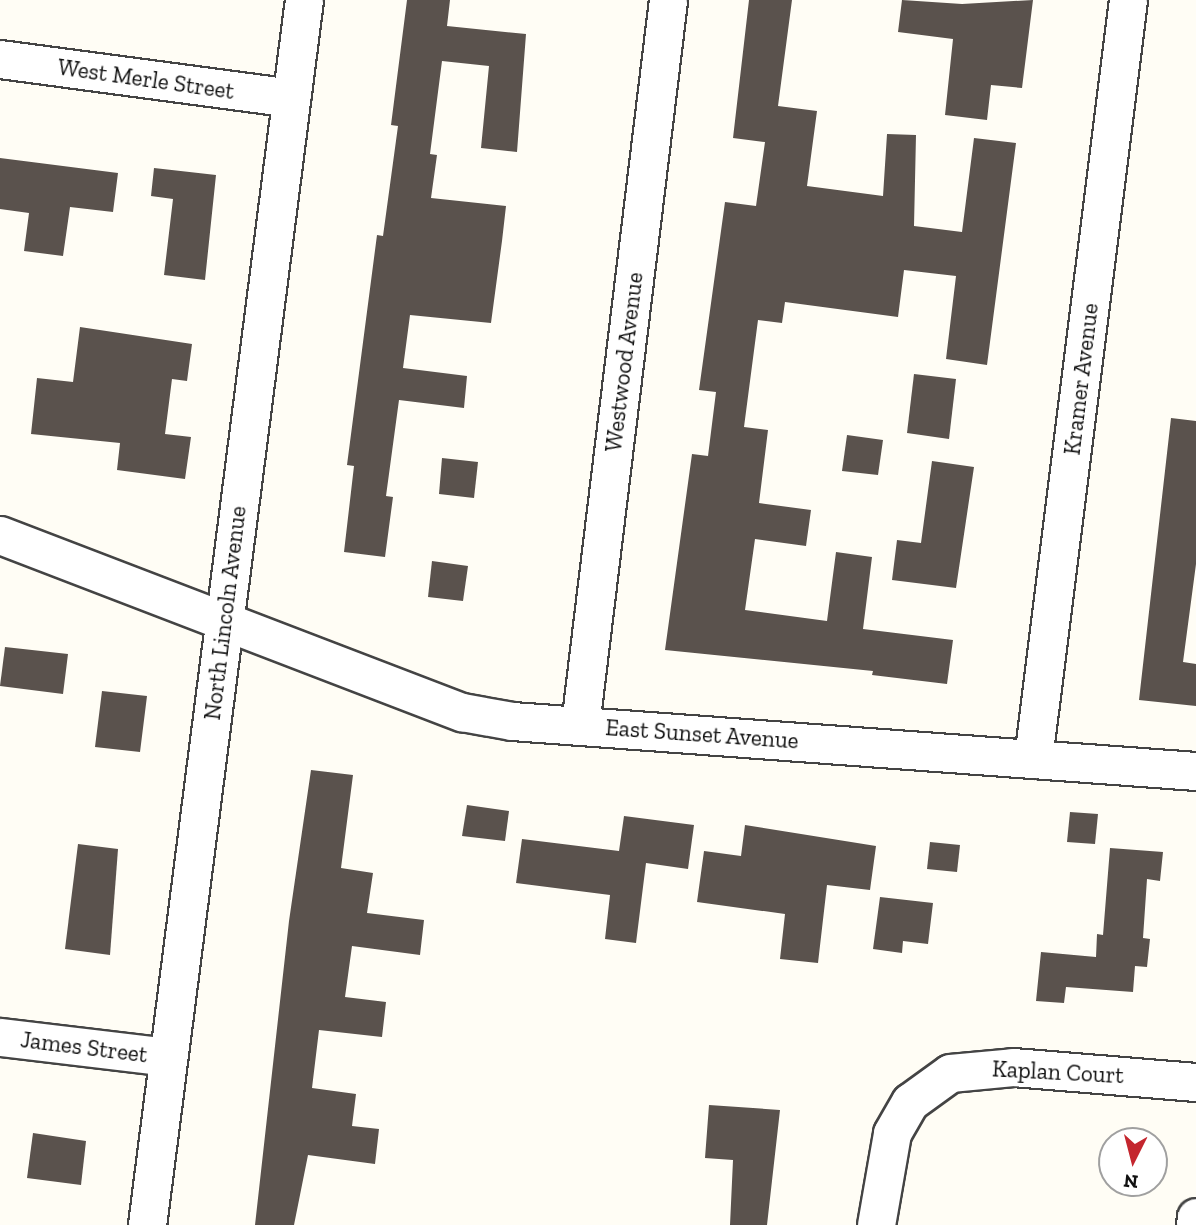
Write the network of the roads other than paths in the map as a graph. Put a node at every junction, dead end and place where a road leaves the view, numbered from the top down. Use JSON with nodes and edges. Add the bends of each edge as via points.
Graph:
{"nodes":[{"id":1,"x":304,"y":0,"type":"edge"},
{"id":2,"x":668,"y":0,"type":"edge"},
{"id":3,"x":1128,"y":0,"type":"edge"},
{"id":4,"x":0,"y":60,"type":"edge"},
{"id":5,"x":291,"y":98,"type":"junction"},
{"id":6,"x":0,"y":535,"type":"edge"},
{"id":7,"x":224,"y":621,"type":"junction"},
{"id":8,"x":580,"y":725,"type":"junction"},
{"id":9,"x":1033,"y":758,"type":"junction"},
{"id":10,"x":1196,"y":771,"type":"edge"},
{"id":11,"x":0,"y":1037,"type":"edge"},
{"id":12,"x":168,"y":1057,"type":"junction"},
{"id":13,"x":1196,"y":1082,"type":"edge"},
{"id":14,"x":1196,"y":1217,"type":"edge"},
{"id":15,"x":147,"y":1225,"type":"edge"},
{"id":16,"x":876,"y":1225,"type":"edge"},
{"id":17,"x":1195,"y":1225,"type":"edge"}],
"edges":[{"from":1,"to":5,"type":"street","name":"North Lincoln Avenue"},
{"from":2,"to":8,"type":"street","name":"Westwood Avenue"},
{"from":3,"to":9,"type":"street","name":"Kramer Avenue"},
{"from":4,"to":5,"type":"street","name":"West Merle Street"},
{"from":5,"to":7,"type":"street","name":"North Lincoln Avenue"},
{"from":6,"to":7,"type":"street","name":"East Sunset Avenue"},
{"from":7,"to":8,"type":"street","name":"East Sunset Avenue","via":[[462,712]]},
{"from":7,"to":12,"type":"street","name":"North Lincoln Avenue"},
{"from":8,"to":9,"type":"street","name":"East Sunset Avenue"},
{"from":9,"to":10,"type":"street","name":"East Sunset Avenue"},
{"from":11,"to":12,"type":"street","name":"James Street"},
{"from":12,"to":15,"type":"street","name":"North Lincoln Avenue"},
{"from":13,"to":16,"type":"street","name":"Kaplan Court","via":[[991,1067],[950,1073],[924,1088],[892,1133]]},
{"from":14,"to":17,"type":"street"}]}
